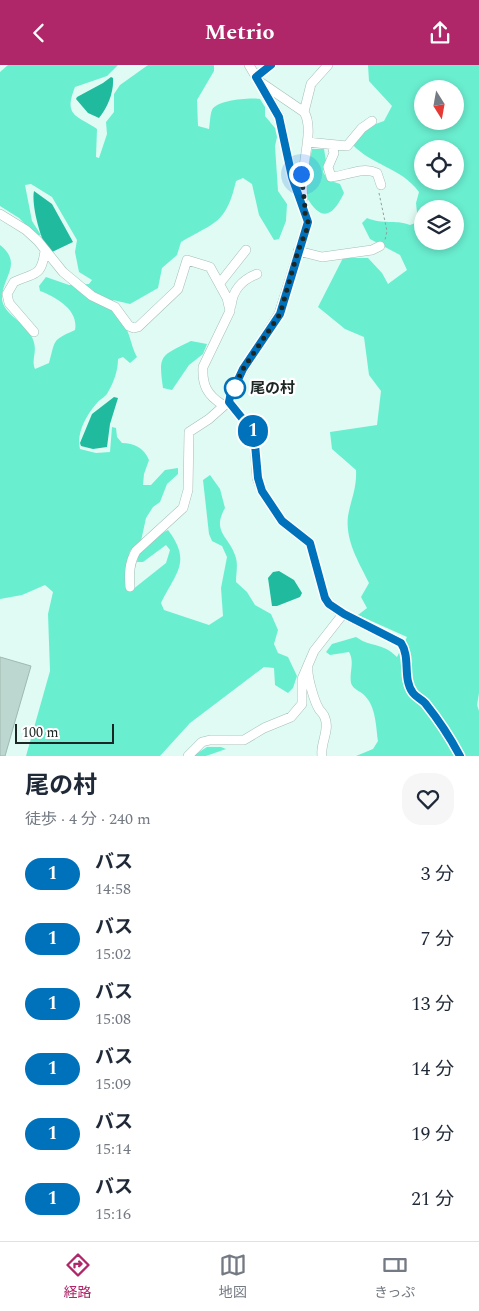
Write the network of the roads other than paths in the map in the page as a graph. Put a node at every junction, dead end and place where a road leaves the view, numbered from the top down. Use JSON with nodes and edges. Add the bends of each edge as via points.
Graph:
{"nodes":[{"id":1,"x":249,"y":65,"type":"edge"},
{"id":2,"x":271,"y":65,"type":"edge"},
{"id":3,"x":328,"y":65,"type":"edge"},
{"id":4,"x":258,"y":79,"type":"junction"},
{"id":5,"x":304,"y":112,"type":"junction"},
{"id":6,"x":372,"y":121,"type":"dead end"},
{"id":7,"x":308,"y":142,"type":"junction"},
{"id":8,"x":332,"y":145,"type":"junction"},
{"id":9,"x":381,"y":185,"type":"road end"},
{"id":10,"x":303,"y":207,"type":"junction"},
{"id":11,"x":0,"y":214,"type":"edge"},
{"id":12,"x":380,"y":247,"type":"road end"},
{"id":13,"x":246,"y":250,"type":"dead end"},
{"id":14,"x":45,"y":251,"type":"junction"},
{"id":15,"x":298,"y":251,"type":"junction"},
{"id":16,"x":257,"y":274,"type":"dead end"},
{"id":17,"x":220,"y":283,"type":"junction"},
{"id":18,"x":230,"y":311,"type":"junction"},
{"id":19,"x":34,"y":332,"type":"dead end"},
{"id":20,"x":226,"y":404,"type":"junction"},
{"id":21,"x":130,"y":587,"type":"dead end"},
{"id":22,"x":344,"y":614,"type":"junction"},
{"id":23,"x":308,"y":667,"type":"junction"},
{"id":24,"x":188,"y":756,"type":"edge"},
{"id":25,"x":322,"y":756,"type":"edge"},
{"id":26,"x":460,"y":756,"type":"edge"}],
"edges":[{"from":1,"to":4,"type":"street"},
{"from":2,"to":4,"type":"street"},
{"from":3,"to":5,"type":"street","via":[[311,83]]},
{"from":4,"to":5,"type":"street"},
{"from":4,"to":10,"type":"street","via":[[279,117],[292,177]]},
{"from":5,"to":7,"type":"street","via":[[309,122]]},
{"from":6,"to":8,"type":"street","via":[[347,146]]},
{"from":7,"to":8,"type":"street"},
{"from":7,"to":10,"type":"street","via":[[301,174]]},
{"from":8,"to":9,"type":"street","via":[[334,153],[328,167],[331,177],[373,171]]},
{"from":10,"to":15,"type":"street","via":[[308,222]]},
{"from":11,"to":14,"type":"street","via":[[26,230]]},
{"from":12,"to":15,"type":"street","via":[[322,257]]},
{"from":13,"to":17,"type":"street"},
{"from":14,"to":17,"type":"street","via":[[77,284],[98,300],[115,307],[134,328],[175,293],[187,260],[210,267]]},
{"from":14,"to":19,"type":"street","via":[[40,271],[14,282],[7,294],[9,303]]},
{"from":15,"to":20,"type":"street","via":[[280,314],[243,369]]},
{"from":16,"to":18,"type":"street","via":[[239,285],[232,297]]},
{"from":17,"to":18,"type":"street"},
{"from":18,"to":20,"type":"street","via":[[203,367],[204,387],[212,398]]},
{"from":20,"to":21,"type":"street","via":[[189,432],[188,490],[183,508],[136,551],[129,570]]},
{"from":20,"to":22,"type":"street","via":[[254,433],[262,491],[282,521],[310,543],[325,598]]},
{"from":22,"to":23,"type":"street","via":[[316,647]]},
{"from":22,"to":26,"type":"street","via":[[401,643],[405,649],[406,671],[412,690],[449,736]]},
{"from":23,"to":24,"type":"street","via":[[302,679],[302,704],[291,717],[244,740],[210,739],[202,742]]},
{"from":23,"to":25,"type":"street","via":[[316,703],[326,720],[320,749]]}]}
